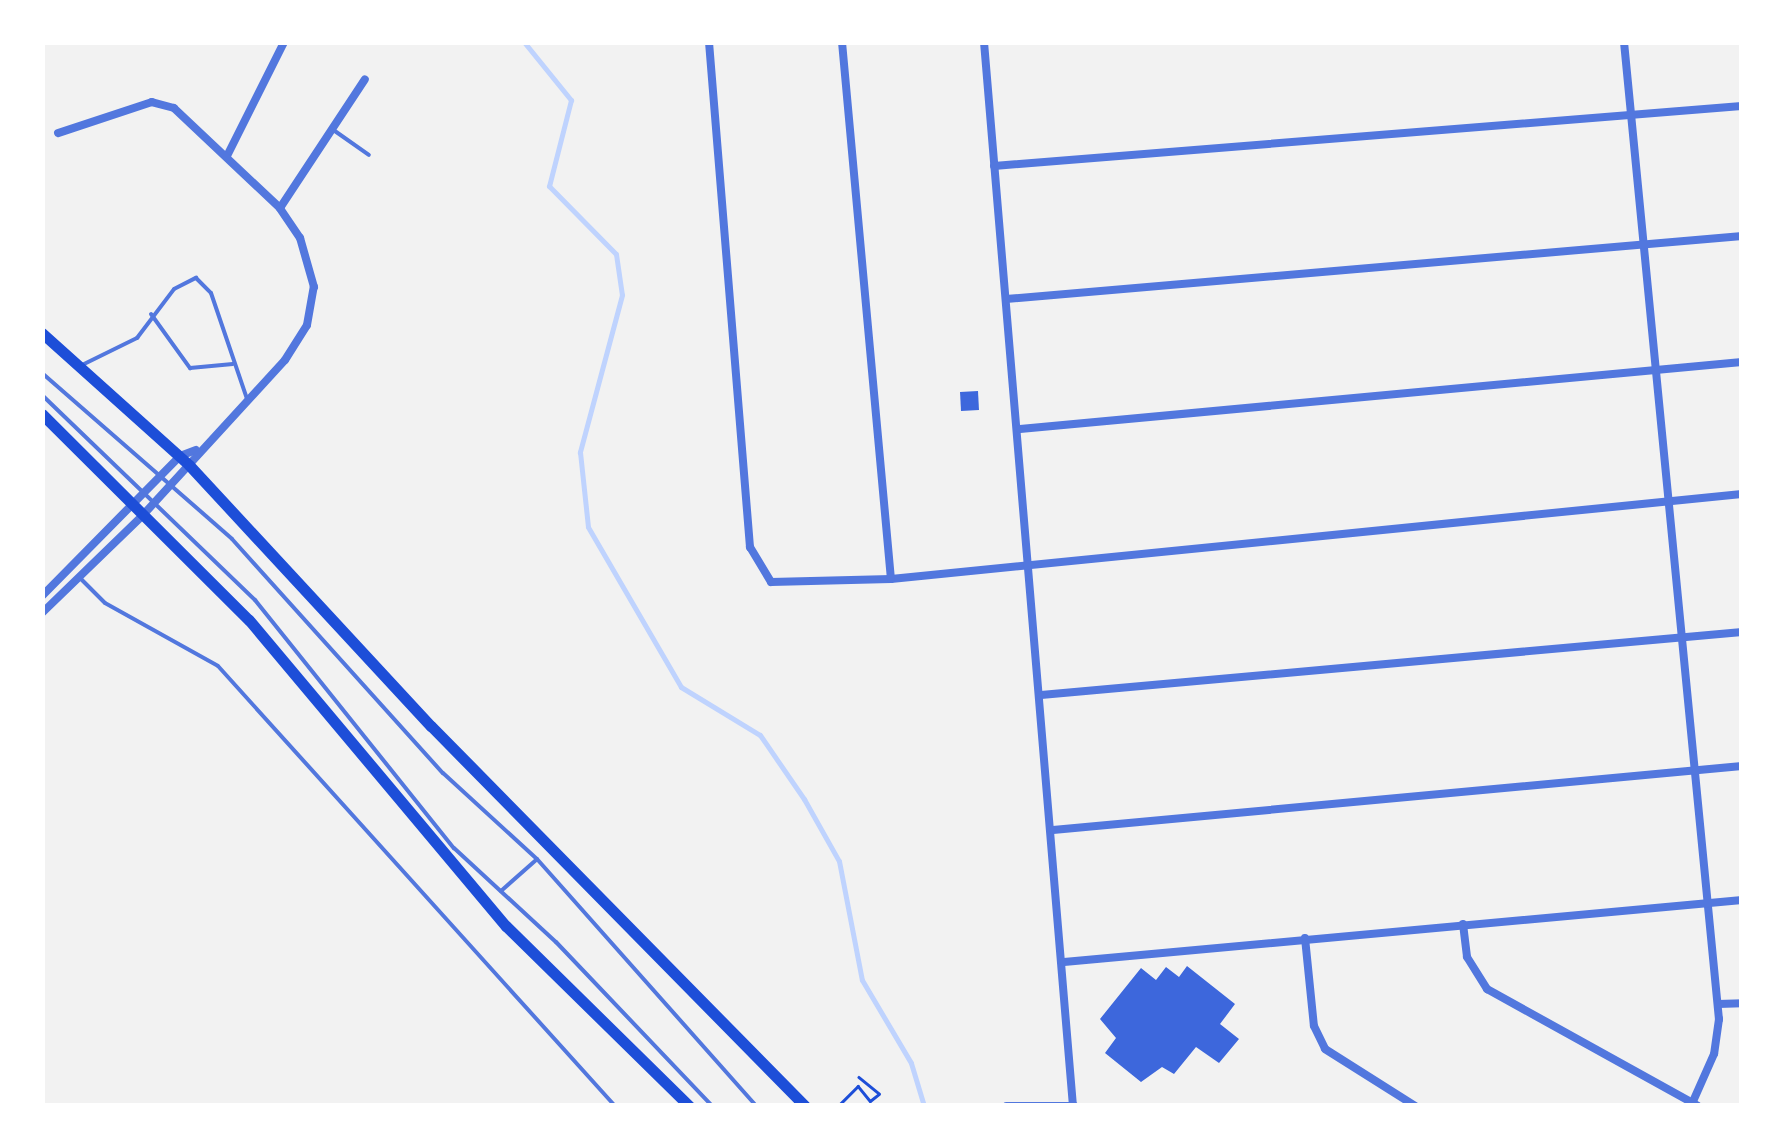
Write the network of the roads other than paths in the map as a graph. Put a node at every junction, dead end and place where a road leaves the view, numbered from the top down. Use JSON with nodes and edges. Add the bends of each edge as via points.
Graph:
{"nodes":[{"id":1,"x":284,"y":42,"type":"edge"},
{"id":2,"x":708,"y":42,"type":"edge"},
{"id":3,"x":842,"y":42,"type":"edge"},
{"id":4,"x":984,"y":42,"type":"edge"},
{"id":5,"x":1624,"y":42,"type":"edge"},
{"id":6,"x":365,"y":78,"type":"dead end"},
{"id":7,"x":1742,"y":106,"type":"edge"},
{"id":8,"x":1633,"y":116,"type":"junction"},
{"id":9,"x":332,"y":130,"type":"junction"},
{"id":10,"x":58,"y":132,"type":"dead end"},
{"id":11,"x":227,"y":156,"type":"junction"},
{"id":12,"x":369,"y":156,"type":"dead end"},
{"id":13,"x":994,"y":166,"type":"junction"},
{"id":14,"x":280,"y":208,"type":"junction"},
{"id":15,"x":1742,"y":236,"type":"edge"},
{"id":16,"x":1646,"y":244,"type":"junction"},
{"id":17,"x":1006,"y":299,"type":"junction"},
{"id":18,"x":151,"y":314,"type":"junction"},
{"id":19,"x":42,"y":333,"type":"edge"},
{"id":20,"x":1742,"y":362,"type":"edge"},
{"id":21,"x":233,"y":364,"type":"junction"},
{"id":22,"x":80,"y":366,"type":"junction"},
{"id":23,"x":1656,"y":368,"type":"junction"},
{"id":24,"x":42,"y":373,"type":"edge"},
{"id":25,"x":42,"y":394,"type":"edge"},
{"id":26,"x":247,"y":399,"type":"junction"},
{"id":27,"x":42,"y":414,"type":"edge"},
{"id":28,"x":1020,"y":429,"type":"junction"},
{"id":29,"x":185,"y":461,"type":"junction"},
{"id":30,"x":163,"y":476,"type":"junction"},
{"id":31,"x":173,"y":483,"type":"junction"},
{"id":32,"x":149,"y":492,"type":"junction"},
{"id":33,"x":1742,"y":494,"type":"edge"},
{"id":34,"x":158,"y":500,"type":"junction"},
{"id":35,"x":1670,"y":500,"type":"junction"},
{"id":36,"x":139,"y":511,"type":"junction"},
{"id":37,"x":1032,"y":562,"type":"junction"},
{"id":38,"x":80,"y":578,"type":"junction"},
{"id":39,"x":891,"y":579,"type":"junction"},
{"id":40,"x":42,"y":596,"type":"edge"},
{"id":41,"x":42,"y":613,"type":"edge"},
{"id":42,"x":1742,"y":632,"type":"edge"},
{"id":43,"x":1684,"y":637,"type":"junction"},
{"id":44,"x":1041,"y":695,"type":"junction"},
{"id":45,"x":1742,"y":766,"type":"edge"},
{"id":46,"x":1693,"y":771,"type":"junction"},
{"id":47,"x":1053,"y":830,"type":"junction"},
{"id":48,"x":537,"y":859,"type":"junction"},
{"id":49,"x":501,"y":891,"type":"junction"},
{"id":50,"x":1742,"y":900,"type":"edge"},
{"id":51,"x":1705,"y":904,"type":"junction"},
{"id":52,"x":1462,"y":924,"type":"junction"},
{"id":53,"x":1305,"y":938,"type":"junction"},
{"id":54,"x":1064,"y":962,"type":"junction"},
{"id":55,"x":1718,"y":1004,"type":"junction"},
{"id":56,"x":1742,"y":1004,"type":"edge"},
{"id":57,"x":1693,"y":1105,"type":"edge"},
{"id":58,"x":615,"y":1106,"type":"edge"},
{"id":59,"x":689,"y":1106,"type":"edge"},
{"id":60,"x":712,"y":1106,"type":"edge"},
{"id":61,"x":756,"y":1106,"type":"edge"},
{"id":62,"x":805,"y":1106,"type":"edge"},
{"id":63,"x":1006,"y":1106,"type":"edge"},
{"id":64,"x":1074,"y":1106,"type":"edge"},
{"id":65,"x":1415,"y":1106,"type":"edge"}],
"edges":[{"from":1,"to":11,"type":"street"},
{"from":2,"to":39,"type":"street","via":[[750,547],[771,582]]},
{"from":3,"to":39,"type":"street"},
{"from":4,"to":13,"type":"street"},
{"from":5,"to":8,"type":"street"},
{"from":6,"to":9,"type":"street"},
{"from":7,"to":8,"type":"street"},
{"from":8,"to":13,"type":"street"},
{"from":8,"to":16,"type":"street"},
{"from":9,"to":12,"type":"lane"},
{"from":9,"to":14,"type":"street"},
{"from":10,"to":11,"type":"street","via":[[163,104]]},
{"from":11,"to":14,"type":"street"},
{"from":13,"to":17,"type":"street"},
{"from":14,"to":26,"type":"street","via":[[311,267],[312,304],[297,343]]},
{"from":15,"to":16,"type":"street"},
{"from":16,"to":17,"type":"street"},
{"from":16,"to":23,"type":"street"},
{"from":17,"to":28,"type":"street"},
{"from":18,"to":21,"type":"lane","via":[[190,368]]},
{"from":18,"to":21,"type":"lane","via":[[178,285],[202,280]]},
{"from":18,"to":22,"type":"lane","via":[[133,340]]},
{"from":19,"to":22,"type":"main road"},
{"from":20,"to":23,"type":"street"},
{"from":21,"to":26,"type":"lane"},
{"from":22,"to":29,"type":"main road"},
{"from":23,"to":28,"type":"street"},
{"from":23,"to":35,"type":"street"},
{"from":24,"to":30,"type":"lane"},
{"from":25,"to":32,"type":"lane"},
{"from":26,"to":29,"type":"street"},
{"from":27,"to":36,"type":"main road"},
{"from":28,"to":37,"type":"street"},
{"from":29,"to":30,"type":"street"},
{"from":29,"to":31,"type":"street"},
{"from":29,"to":62,"type":"main road","via":[[431,726]]},
{"from":30,"to":31,"type":"lane"},
{"from":30,"to":32,"type":"street"},
{"from":31,"to":34,"type":"street"},
{"from":31,"to":48,"type":"lane","via":[[443,772]]},
{"from":32,"to":34,"type":"lane"},
{"from":32,"to":36,"type":"street"},
{"from":33,"to":35,"type":"street"},
{"from":34,"to":36,"type":"street"},
{"from":34,"to":49,"type":"lane","via":[[255,600],[454,848]]},
{"from":35,"to":37,"type":"street"},
{"from":35,"to":43,"type":"street"},
{"from":36,"to":38,"type":"street"},
{"from":36,"to":40,"type":"street"},
{"from":36,"to":59,"type":"main road","via":[[287,661],[506,926]]},
{"from":37,"to":39,"type":"street"},
{"from":37,"to":44,"type":"street"},
{"from":38,"to":41,"type":"street"},
{"from":38,"to":58,"type":"lane","via":[[105,602],[218,666]]},
{"from":42,"to":43,"type":"street"},
{"from":43,"to":44,"type":"street"},
{"from":43,"to":46,"type":"street"},
{"from":44,"to":47,"type":"street"},
{"from":45,"to":46,"type":"street"},
{"from":46,"to":47,"type":"street"},
{"from":46,"to":51,"type":"street"},
{"from":47,"to":54,"type":"street"},
{"from":48,"to":49,"type":"lane"},
{"from":48,"to":61,"type":"lane"},
{"from":49,"to":60,"type":"lane"},
{"from":50,"to":51,"type":"street"},
{"from":51,"to":52,"type":"street"},
{"from":51,"to":55,"type":"street"},
{"from":52,"to":53,"type":"street"},
{"from":52,"to":57,"type":"street","via":[[1467,957],[1487,989]]},
{"from":53,"to":54,"type":"street"},
{"from":53,"to":65,"type":"street","via":[[1314,1026],[1325,1049]]},
{"from":54,"to":64,"type":"street"},
{"from":55,"to":56,"type":"street"},
{"from":55,"to":57,"type":"street","via":[[1717,1044]]},
{"from":63,"to":64,"type":"street"}]}
